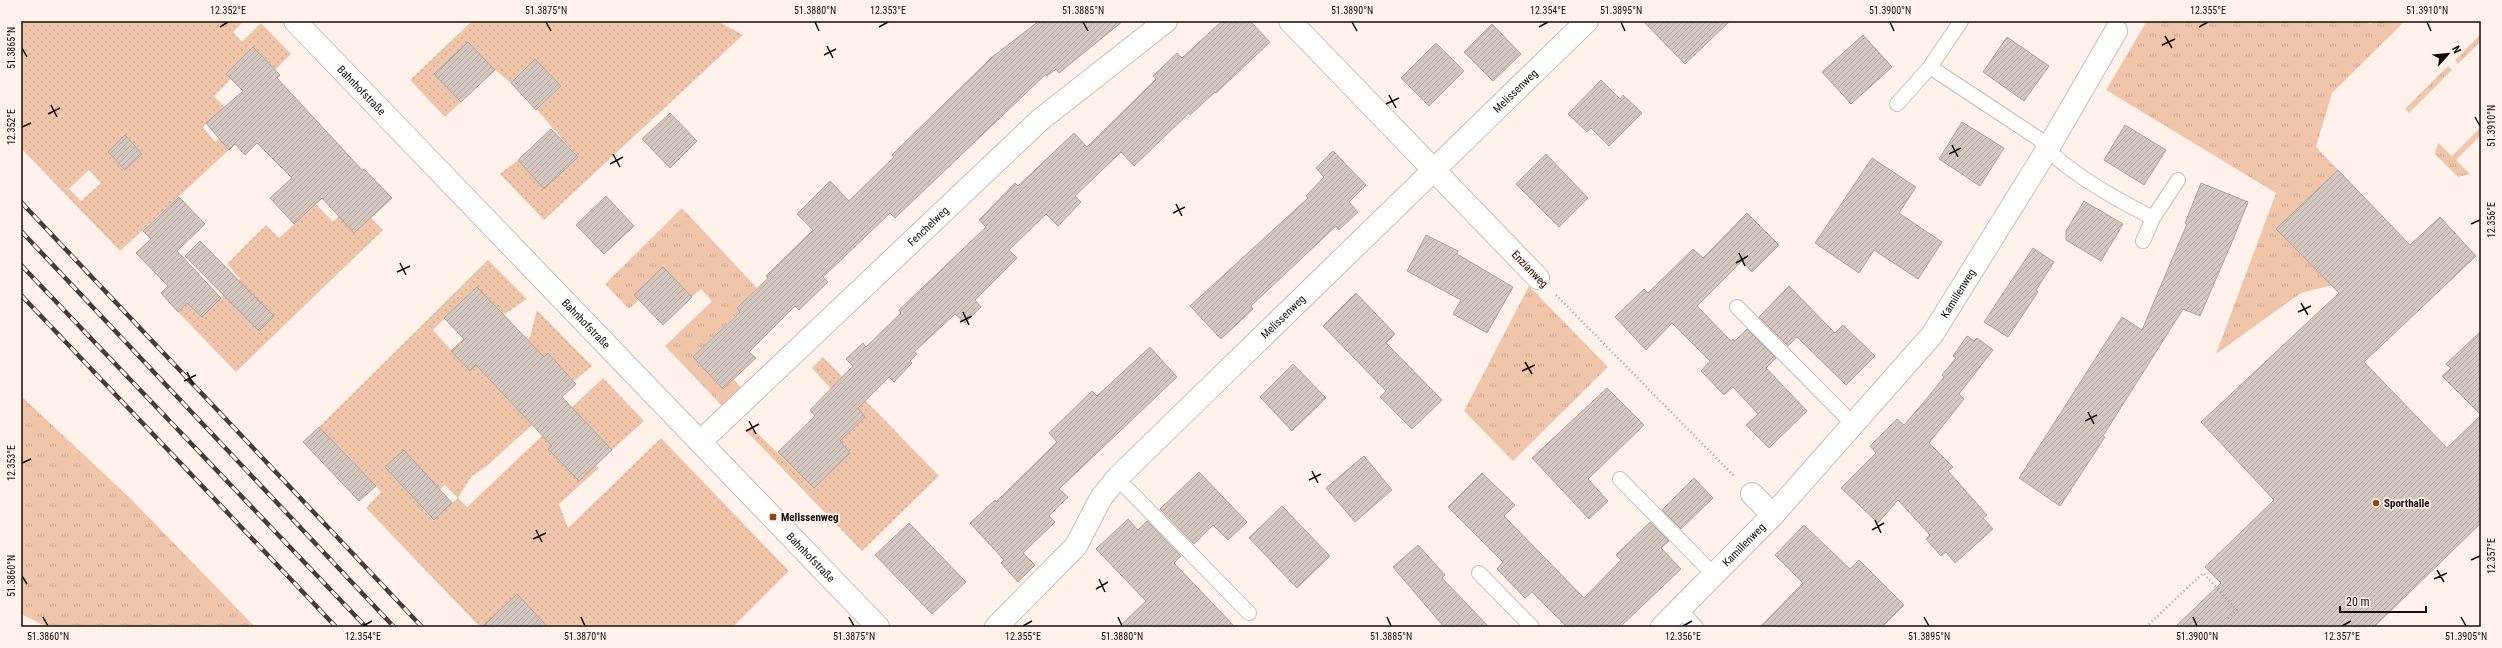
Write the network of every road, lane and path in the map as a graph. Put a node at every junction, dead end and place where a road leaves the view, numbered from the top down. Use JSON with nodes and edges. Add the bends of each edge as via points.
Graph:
{"nodes":[{"id":1,"x":294,"y":21,"type":"edge"},
{"id":2,"x":1166,"y":21,"type":"edge"},
{"id":3,"x":1290,"y":21,"type":"edge"},
{"id":4,"x":1587,"y":21,"type":"edge"},
{"id":5,"x":1961,"y":21,"type":"edge"},
{"id":6,"x":2116,"y":31,"type":"dead end"},
{"id":7,"x":1930,"y":67,"type":"junction"},
{"id":8,"x":1897,"y":104,"type":"dead end"},
{"id":9,"x":2047,"y":150,"type":"junction"},
{"id":10,"x":1434,"y":170,"type":"junction"},
{"id":11,"x":2178,"y":180,"type":"dead end"},
{"id":12,"x":2153,"y":218,"type":"junction"},
{"id":13,"x":2143,"y":241,"type":"dead end"},
{"id":14,"x":1538,"y":278,"type":"joint"},
{"id":15,"x":1737,"y":307,"type":"dead end"},
{"id":16,"x":1853,"y":424,"type":"junction"},
{"id":17,"x":700,"y":442,"type":"junction"},
{"id":18,"x":1117,"y":478,"type":"junction"},
{"id":19,"x":1620,"y":479,"type":"dead end"},
{"id":20,"x":1752,"y":494,"type":"joint"},
{"id":21,"x":1773,"y":515,"type":"junction"},
{"id":22,"x":1479,"y":573,"type":"dead end"},
{"id":23,"x":1715,"y":576,"type":"junction"},
{"id":24,"x":1680,"y":610,"type":"junction"},
{"id":25,"x":1249,"y":613,"type":"dead end"},
{"id":26,"x":2226,"y":620,"type":"dead end"},
{"id":27,"x":878,"y":627,"type":"edge"},
{"id":28,"x":996,"y":627,"type":"edge"},
{"id":29,"x":1532,"y":627,"type":"edge"},
{"id":30,"x":1662,"y":627,"type":"edge"},
{"id":31,"x":1696,"y":627,"type":"edge"},
{"id":32,"x":2146,"y":627,"type":"edge"}],
"edges":[{"from":1,"to":17,"type":"street","name":"Bahnhofstraße"},
{"from":2,"to":17,"type":"street","name":"Fenchelweg","via":[[1040,120]]},
{"from":3,"to":10,"type":"street","name":"Enzianweg"},
{"from":4,"to":10,"type":"street","name":"Melissenweg"},
{"from":5,"to":7,"type":"lane"},
{"from":6,"to":9,"type":"street","name":"Kamillenweg"},
{"from":7,"to":8,"type":"lane"},
{"from":7,"to":9,"type":"lane","via":[[2039,139]]},
{"from":9,"to":12,"type":"lane","via":[[2063,164]]},
{"from":9,"to":16,"type":"street","name":"Kamillenweg","via":[[1932,335]]},
{"from":10,"to":14,"type":"street","name":"Enzianweg"},
{"from":10,"to":18,"type":"street","name":"Melissenweg"},
{"from":11,"to":12,"type":"lane"},
{"from":12,"to":13,"type":"lane"},
{"from":14,"to":20,"type":"path","name":"Enzianweg"},
{"from":15,"to":16,"type":"lane"},
{"from":16,"to":21,"type":"street","name":"Kamillenweg"},
{"from":17,"to":27,"type":"street","name":"Bahnhofstraße"},
{"from":18,"to":25,"type":"lane"},
{"from":18,"to":28,"type":"street","name":"Melissenweg","via":[[1101,498],[1076,546]]},
{"from":19,"to":23,"type":"lane","name":"Kamillenweg"},
{"from":20,"to":21,"type":"street"},
{"from":21,"to":23,"type":"street","name":"Kamillenweg"},
{"from":22,"to":29,"type":"lane"},
{"from":23,"to":24,"type":"street","name":"Kamillenweg"},
{"from":24,"to":30,"type":"street","name":"Kamillenweg"},
{"from":24,"to":31,"type":"lane"},
{"from":26,"to":32,"type":"path","via":[[2237,610],[2203,573]]}]}
